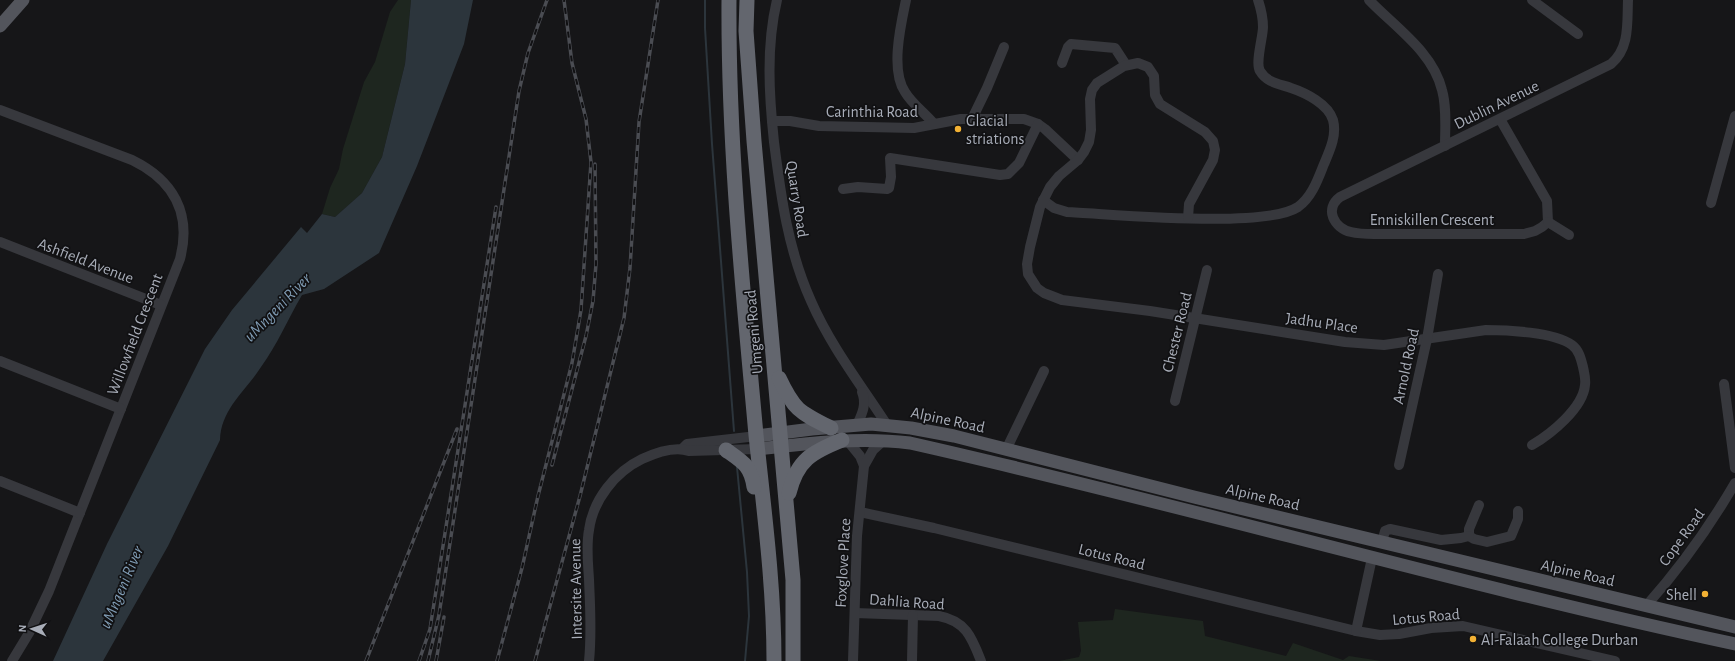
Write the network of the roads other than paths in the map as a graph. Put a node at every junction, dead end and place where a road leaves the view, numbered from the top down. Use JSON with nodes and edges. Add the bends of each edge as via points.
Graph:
{"nodes":[{"id":1,"x":22,"y":0,"type":"edge"},
{"id":2,"x":729,"y":0,"type":"edge"},
{"id":3,"x":747,"y":0,"type":"edge"},
{"id":4,"x":777,"y":0,"type":"edge"},
{"id":5,"x":906,"y":0,"type":"edge"},
{"id":6,"x":1258,"y":0,"type":"edge"},
{"id":7,"x":1369,"y":0,"type":"edge"},
{"id":8,"x":1628,"y":0,"type":"edge"},
{"id":9,"x":1533,"y":1,"type":"edge"},
{"id":10,"x":0,"y":26,"type":"edge"},
{"id":11,"x":1578,"y":34,"type":"dead end"},
{"id":12,"x":1004,"y":47,"type":"dead end"},
{"id":13,"x":1062,"y":63,"type":"dead end"},
{"id":14,"x":1126,"y":65,"type":"junction"},
{"id":15,"x":0,"y":110,"type":"edge"},
{"id":16,"x":1735,"y":116,"type":"edge"},
{"id":17,"x":972,"y":119,"type":"junction"},
{"id":18,"x":1500,"y":119,"type":"junction"},
{"id":19,"x":772,"y":122,"type":"junction"},
{"id":20,"x":934,"y":124,"type":"junction"},
{"id":21,"x":1038,"y":124,"type":"junction"},
{"id":22,"x":1445,"y":146,"type":"junction"},
{"id":23,"x":1078,"y":160,"type":"junction"},
{"id":24,"x":843,"y":189,"type":"dead end"},
{"id":25,"x":1043,"y":200,"type":"junction"},
{"id":26,"x":1334,"y":203,"type":"joint"},
{"id":27,"x":1711,"y":203,"type":"dead end"},
{"id":28,"x":1188,"y":218,"type":"junction"},
{"id":29,"x":1548,"y":222,"type":"junction"},
{"id":30,"x":1569,"y":235,"type":"dead end"},
{"id":31,"x":0,"y":242,"type":"edge"},
{"id":32,"x":1207,"y":270,"type":"dead end"},
{"id":33,"x":1438,"y":274,"type":"dead end"},
{"id":34,"x":162,"y":305,"type":"junction"},
{"id":35,"x":1196,"y":318,"type":"junction"},
{"id":36,"x":1427,"y":339,"type":"junction"},
{"id":37,"x":0,"y":361,"type":"edge"},
{"id":38,"x":774,"y":368,"type":"junction"},
{"id":39,"x":1044,"y":371,"type":"dead end"},
{"id":40,"x":1724,"y":384,"type":"dead end"},
{"id":41,"x":860,"y":386,"type":"junction"},
{"id":42,"x":1175,"y":401,"type":"dead end"},
{"id":43,"x":121,"y":409,"type":"junction"},
{"id":44,"x":857,"y":425,"type":"junction"},
{"id":45,"x":887,"y":425,"type":"junction"},
{"id":46,"x":831,"y":428,"type":"junction"},
{"id":47,"x":781,"y":440,"type":"junction"},
{"id":48,"x":844,"y":440,"type":"junction"},
{"id":49,"x":884,"y":440,"type":"junction"},
{"id":50,"x":757,"y":443,"type":"junction"},
{"id":51,"x":1532,"y":445,"type":"dead end"},
{"id":52,"x":682,"y":449,"type":"junction"},
{"id":53,"x":726,"y":450,"type":"junction"},
{"id":54,"x":1006,"y":450,"type":"junction"},
{"id":55,"x":1399,"y":465,"type":"dead end"},
{"id":56,"x":864,"y":466,"type":"junction"},
{"id":57,"x":1735,"y":468,"type":"edge"},
{"id":58,"x":0,"y":482,"type":"edge"},
{"id":59,"x":1735,"y":483,"type":"edge"},
{"id":60,"x":1194,"y":497,"type":"junction"},
{"id":61,"x":1724,"y":502,"type":"junction"},
{"id":62,"x":787,"y":503,"type":"junction"},
{"id":63,"x":1479,"y":505,"type":"dead end"},
{"id":64,"x":1735,"y":505,"type":"edge"},
{"id":65,"x":1518,"y":511,"type":"dead end"},
{"id":66,"x":80,"y":512,"type":"junction"},
{"id":67,"x":860,"y":512,"type":"junction"},
{"id":68,"x":1213,"y":517,"type":"junction"},
{"id":69,"x":1469,"y":536,"type":"junction"},
{"id":70,"x":1384,"y":537,"type":"junction"},
{"id":71,"x":1443,"y":557,"type":"junction"},
{"id":72,"x":1372,"y":558,"type":"junction"},
{"id":73,"x":1471,"y":583,"type":"junction"},
{"id":74,"x":773,"y":603,"type":"junction"},
{"id":75,"x":1646,"y":606,"type":"junction"},
{"id":76,"x":855,"y":613,"type":"junction"},
{"id":77,"x":913,"y":615,"type":"junction"},
{"id":78,"x":1686,"y":615,"type":"junction"},
{"id":79,"x":1735,"y":627,"type":"edge"},
{"id":80,"x":1356,"y":630,"type":"junction"},
{"id":81,"x":1735,"y":643,"type":"edge"},
{"id":82,"x":12,"y":661,"type":"edge"},
{"id":83,"x":589,"y":661,"type":"edge"},
{"id":84,"x":774,"y":661,"type":"edge"},
{"id":85,"x":793,"y":661,"type":"edge"},
{"id":86,"x":853,"y":661,"type":"edge"},
{"id":87,"x":912,"y":661,"type":"edge"},
{"id":88,"x":981,"y":661,"type":"edge"},
{"id":89,"x":1615,"y":661,"type":"edge"}],
"edges":[{"from":1,"to":10,"type":"main road"},
{"from":2,"to":50,"type":"highway","name":"Umgeni Road","via":[[732,144]]},
{"from":3,"to":38,"type":"highway","name":"Umgeni Road","via":[[746,31]]},
{"from":4,"to":19,"type":"street","name":"Quarry Road","via":[[770,48]]},
{"from":5,"to":20,"type":"street","via":[[898,51],[901,84],[906,94]]},
{"from":6,"to":28,"type":"street","via":[[1263,20],[1260,72],[1268,80],[1308,96],[1325,108],[1334,122],[1334,136],[1313,190],[1297,208],[1283,213],[1243,218]]},
{"from":7,"to":22,"type":"street","via":[[1434,68],[1444,100]]},
{"from":8,"to":18,"type":"street","name":"Dublin Avenue","via":[[1626,36],[1617,59]]},
{"from":9,"to":11,"type":"street"},
{"from":12,"to":17,"type":"street"},
{"from":13,"to":14,"type":"street","via":[[1071,44],[1115,48]]},
{"from":14,"to":23,"type":"street","name":"Jadhu Place","via":[[1101,80],[1092,90],[1089,142]]},
{"from":14,"to":28,"type":"street","via":[[1138,63],[1148,67],[1154,76],[1155,95],[1160,104],[1204,132],[1212,141],[1215,150],[1213,160],[1188,204]]},
{"from":15,"to":34,"type":"street","name":"Willowfield Crescent","via":[[132,160],[149,169],[168,187],[182,215],[184,232],[180,259]]},
{"from":16,"to":27,"type":"street"},
{"from":17,"to":20,"type":"street","name":"Carinthia Road"},
{"from":17,"to":21,"type":"street","name":"Carinthia Road","via":[[1015,118]]},
{"from":18,"to":22,"type":"street","name":"Dublin Avenue"},
{"from":18,"to":29,"type":"street","via":[[1547,202]]},
{"from":19,"to":20,"type":"street","name":"Carinthia Road","via":[[901,128],[919,128]]},
{"from":19,"to":41,"type":"street","name":"Quarry Road","via":[[786,226],[796,266],[819,317]]},
{"from":21,"to":23,"type":"street","name":"Carinthia Road"},
{"from":21,"to":24,"type":"street","via":[[1019,163],[1008,174],[1000,175],[890,158],[889,188]]},
{"from":22,"to":26,"type":"street","name":"Dublin Avenue","via":[[1340,197]]},
{"from":23,"to":25,"type":"street","name":"Jadhu Place","via":[[1055,181]]},
{"from":25,"to":28,"type":"street","via":[[1054,208],[1067,212]]},
{"from":25,"to":35,"type":"street","name":"Jadhu Place","via":[[1027,264],[1031,280],[1044,293],[1071,302]]},
{"from":26,"to":29,"type":"street","name":"Enniskillen Crescent","via":[[1332,212],[1336,222],[1344,229],[1358,233],[1524,234],[1542,228]]},
{"from":29,"to":30,"type":"street"},
{"from":31,"to":34,"type":"street","name":"Ashfield Avenue"},
{"from":32,"to":35,"type":"street","name":"Chester Road"},
{"from":33,"to":36,"type":"street","name":"Arnold Road"},
{"from":34,"to":43,"type":"street","name":"Willowfield Crescent"},
{"from":35,"to":36,"type":"street","name":"Jadhu Place","via":[[1369,344],[1384,345]]},
{"from":35,"to":42,"type":"street","name":"Chester Road"},
{"from":36,"to":51,"type":"street","name":"Jadhu Place","via":[[1502,330],[1541,335],[1574,346],[1583,369],[1583,392],[1570,415]]},
{"from":36,"to":55,"type":"street","name":"Arnold Road"},
{"from":37,"to":43,"type":"street"},
{"from":38,"to":46,"type":"highway","via":[[786,396],[797,409]]},
{"from":38,"to":47,"type":"highway","name":"Umgeni Road"},
{"from":39,"to":54,"type":"street"},
{"from":40,"to":57,"type":"street"},
{"from":41,"to":44,"type":"street","name":"Quarry Road","via":[[865,400]]},
{"from":41,"to":45,"type":"street","name":"Quarry Road"},
{"from":43,"to":66,"type":"street","name":"Willowfield Crescent"},
{"from":44,"to":45,"type":"main road","name":"Alpine Road"},
{"from":44,"to":46,"type":"main road","name":"Alpine Road"},
{"from":45,"to":54,"type":"main road","name":"Alpine Road","via":[[954,436]]},
{"from":46,"to":47,"type":"main road","name":"Alpine Road"},
{"from":47,"to":48,"type":"main road","name":"Alpine Road"},
{"from":47,"to":50,"type":"main road"},
{"from":47,"to":62,"type":"highway","name":"Umgeni Road"},
{"from":48,"to":49,"type":"main road","name":"Alpine Road"},
{"from":48,"to":56,"type":"street","via":[[860,456]]},
{"from":48,"to":62,"type":"highway","via":[[814,452],[805,459],[792,478]]},
{"from":49,"to":56,"type":"street","name":"Foxglove Place","via":[[873,450]]},
{"from":49,"to":68,"type":"main road","name":"Alpine Road","via":[[945,451]]},
{"from":50,"to":52,"type":"street","name":"Intersite Avenue","via":[[687,444]]},
{"from":50,"to":53,"type":"street","name":"Intersite Avenue"},
{"from":50,"to":74,"type":"highway","name":"Umgeni Road"},
{"from":52,"to":53,"type":"street","name":"Intersite Avenue"},
{"from":52,"to":83,"type":"street","name":"Intersite Avenue","via":[[648,456],[625,468],[608,488],[595,510],[589,528],[587,547],[592,635]]},
{"from":53,"to":74,"type":"highway","via":[[746,464],[752,476]]},
{"from":54,"to":60,"type":"main road","name":"Alpine Road"},
{"from":56,"to":67,"type":"street","name":"Foxglove Place"},
{"from":58,"to":66,"type":"street"},
{"from":59,"to":61,"type":"street","name":"Cope Road"},
{"from":60,"to":68,"type":"main road","via":[[1193,506]]},
{"from":60,"to":70,"type":"main road","name":"Alpine Road"},
{"from":61,"to":64,"type":"street"},
{"from":61,"to":75,"type":"street","name":"Cope Road"},
{"from":62,"to":85,"type":"highway","name":"Umgeni Road","via":[[793,580]]},
{"from":63,"to":69,"type":"street","via":[[1469,529]]},
{"from":65,"to":69,"type":"street","via":[[1518,519],[1508,538],[1487,542]]},
{"from":66,"to":82,"type":"street","name":"Willowfield Crescent","via":[[37,619]]},
{"from":67,"to":76,"type":"street","name":"Foxglove Place"},
{"from":67,"to":80,"type":"street","name":"Lotus Road"},
{"from":68,"to":72,"type":"main road","name":"Alpine Road"},
{"from":69,"to":70,"type":"street","via":[[1441,540],[1395,529]]},
{"from":70,"to":71,"type":"main road","name":"Alpine Road"},
{"from":71,"to":73,"type":"main road","via":[[1470,568],[1473,571]]},
{"from":71,"to":75,"type":"main road","name":"Alpine Road"},
{"from":72,"to":73,"type":"main road","name":"Alpine Road"},
{"from":72,"to":80,"type":"street"},
{"from":73,"to":81,"type":"main road","name":"Alpine Road","via":[[1641,624]]},
{"from":74,"to":84,"type":"highway","name":"Umgeni Road"},
{"from":75,"to":78,"type":"main road","name":"Alpine Road"},
{"from":76,"to":77,"type":"street","name":"Dahlia Road"},
{"from":76,"to":86,"type":"street","name":"Foxglove Place"},
{"from":77,"to":87,"type":"street"},
{"from":77,"to":88,"type":"street","name":"Dahlia Road","via":[[944,617],[962,625],[971,637]]},
{"from":78,"to":79,"type":"main road","name":"Alpine Road"},
{"from":78,"to":81,"type":"main road","via":[[1688,622],[1694,626]]},
{"from":80,"to":89,"type":"street","name":"Lotus Road","via":[[1380,635],[1463,626]]}]}
